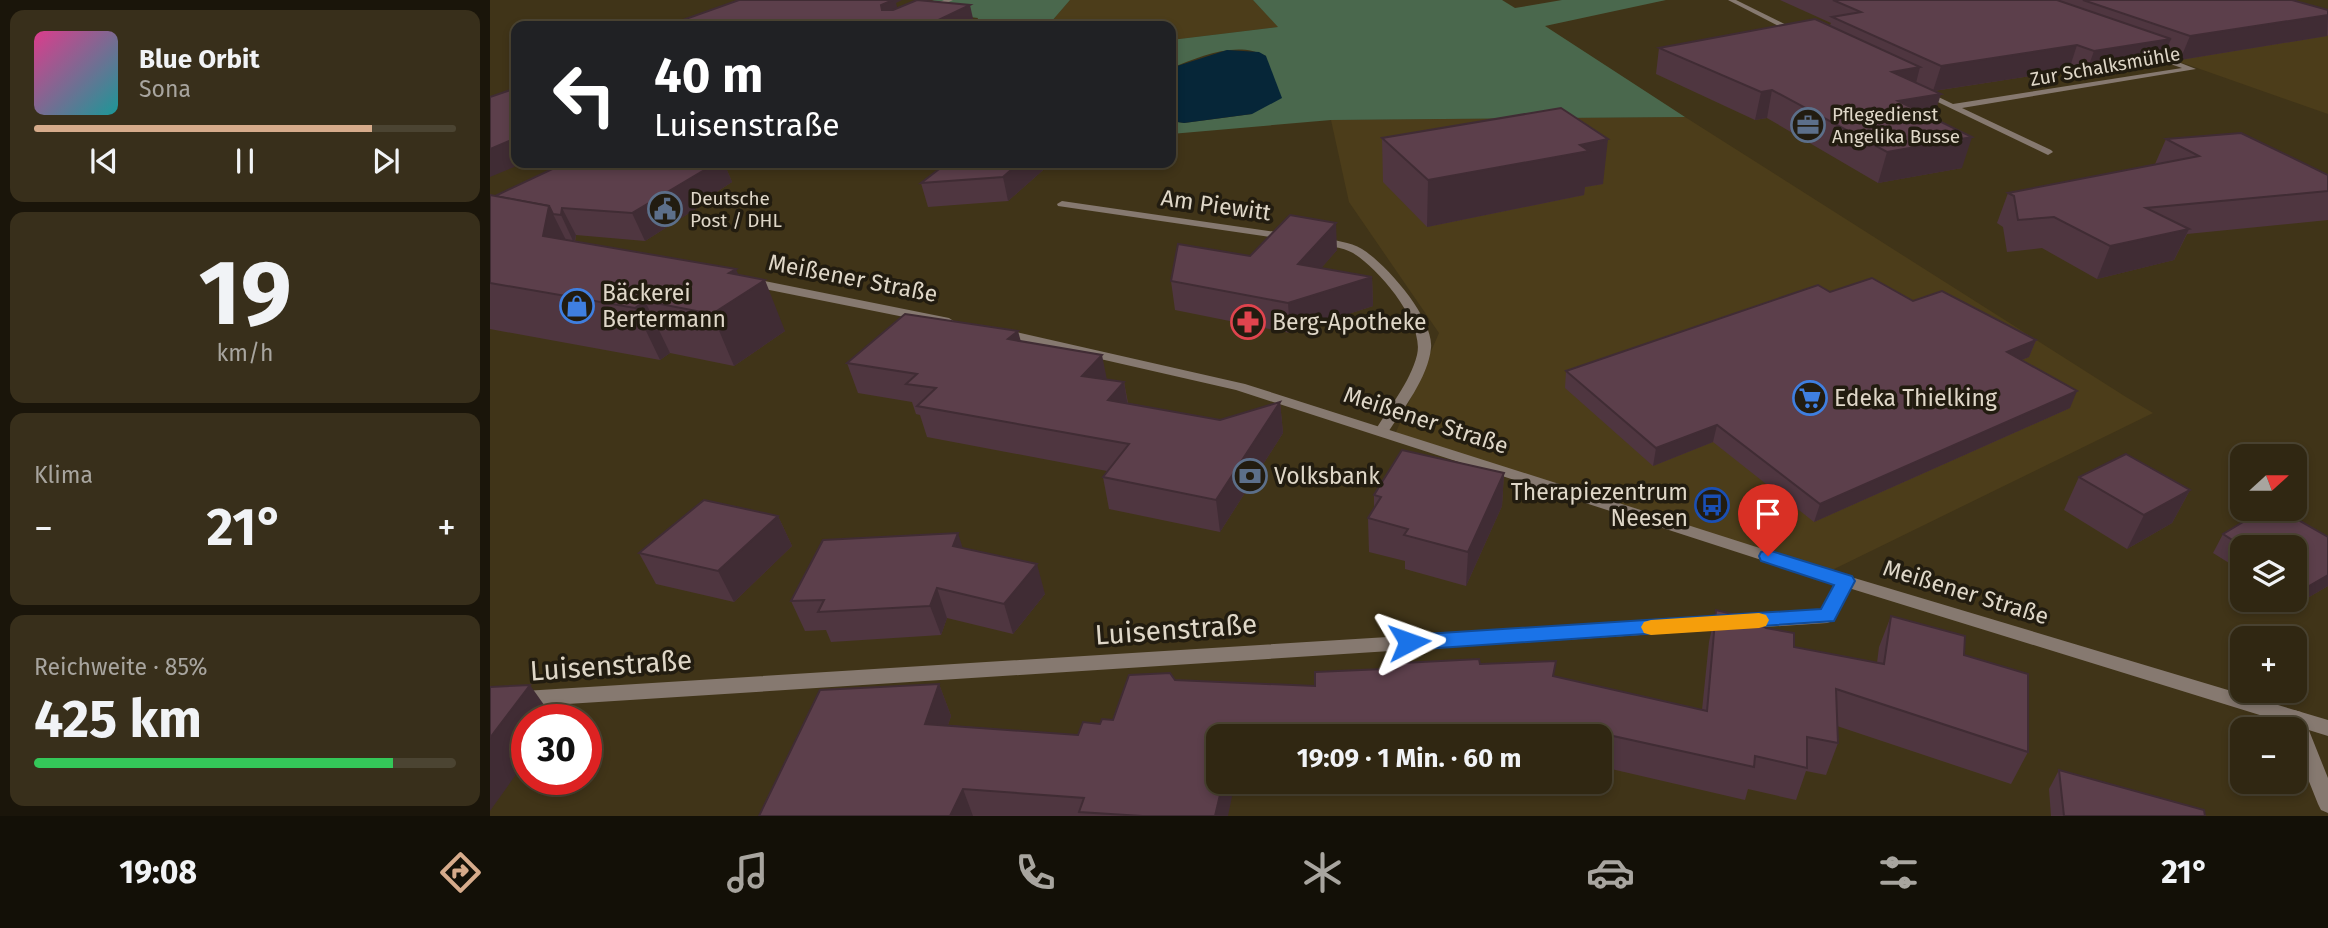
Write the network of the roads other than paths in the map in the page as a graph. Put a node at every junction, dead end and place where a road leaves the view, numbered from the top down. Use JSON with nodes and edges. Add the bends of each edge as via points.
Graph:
{"nodes":[{"id":1,"x":950,"y":0,"type":"edge"},
{"id":2,"x":1731,"y":0,"type":"edge"},
{"id":3,"x":918,"y":15,"type":"edge"},
{"id":4,"x":1804,"y":36,"type":"edge"},
{"id":5,"x":2140,"y":50,"type":"edge"},
{"id":6,"x":1914,"y":89,"type":"edge"},
{"id":7,"x":1951,"y":107,"type":"junction"},
{"id":8,"x":2048,"y":152,"type":"dead end"},
{"id":9,"x":1062,"y":204,"type":"dead end"},
{"id":10,"x":730,"y":279,"type":"edge"},
{"id":11,"x":962,"y":324,"type":"edge"},
{"id":12,"x":989,"y":330,"type":"edge"},
{"id":13,"x":1382,"y":431,"type":"junction"},
{"id":14,"x":1845,"y":581,"type":"junction"},
{"id":15,"x":490,"y":701,"type":"edge"},
{"id":16,"x":2291,"y":717,"type":"edge"},
{"id":17,"x":2307,"y":722,"type":"edge"},
{"id":18,"x":2328,"y":728,"type":"edge"},
{"id":19,"x":2307,"y":751,"type":"edge"},
{"id":20,"x":2328,"y":804,"type":"edge"}],
"edges":[{"from":1,"to":3,"type":"street"},
{"from":2,"to":4,"type":"street"},
{"from":5,"to":7,"type":"street","name":"Zur Schalksmühle","via":[[2192,69]]},
{"from":6,"to":7,"type":"street"},
{"from":7,"to":8,"type":"street"},
{"from":9,"to":13,"type":"street","name":"Am Piewitt","via":[[1333,243],[1353,248],[1371,260],[1420,324],[1426,343],[1420,365]]},
{"from":10,"to":11,"type":"street","name":"Meißener Straße"},
{"from":12,"to":13,"type":"street","name":"Meißener Straße","via":[[1240,387]]},
{"from":13,"to":14,"type":"street","name":"Meißener Straße"},
{"from":14,"to":15,"type":"street","name":"Luisenstraße","via":[[1827,616]]},
{"from":14,"to":16,"type":"street","name":"Meißener Straße"},
{"from":17,"to":18,"type":"street","name":"Meißener Straße"},
{"from":19,"to":20,"type":"street"}]}
